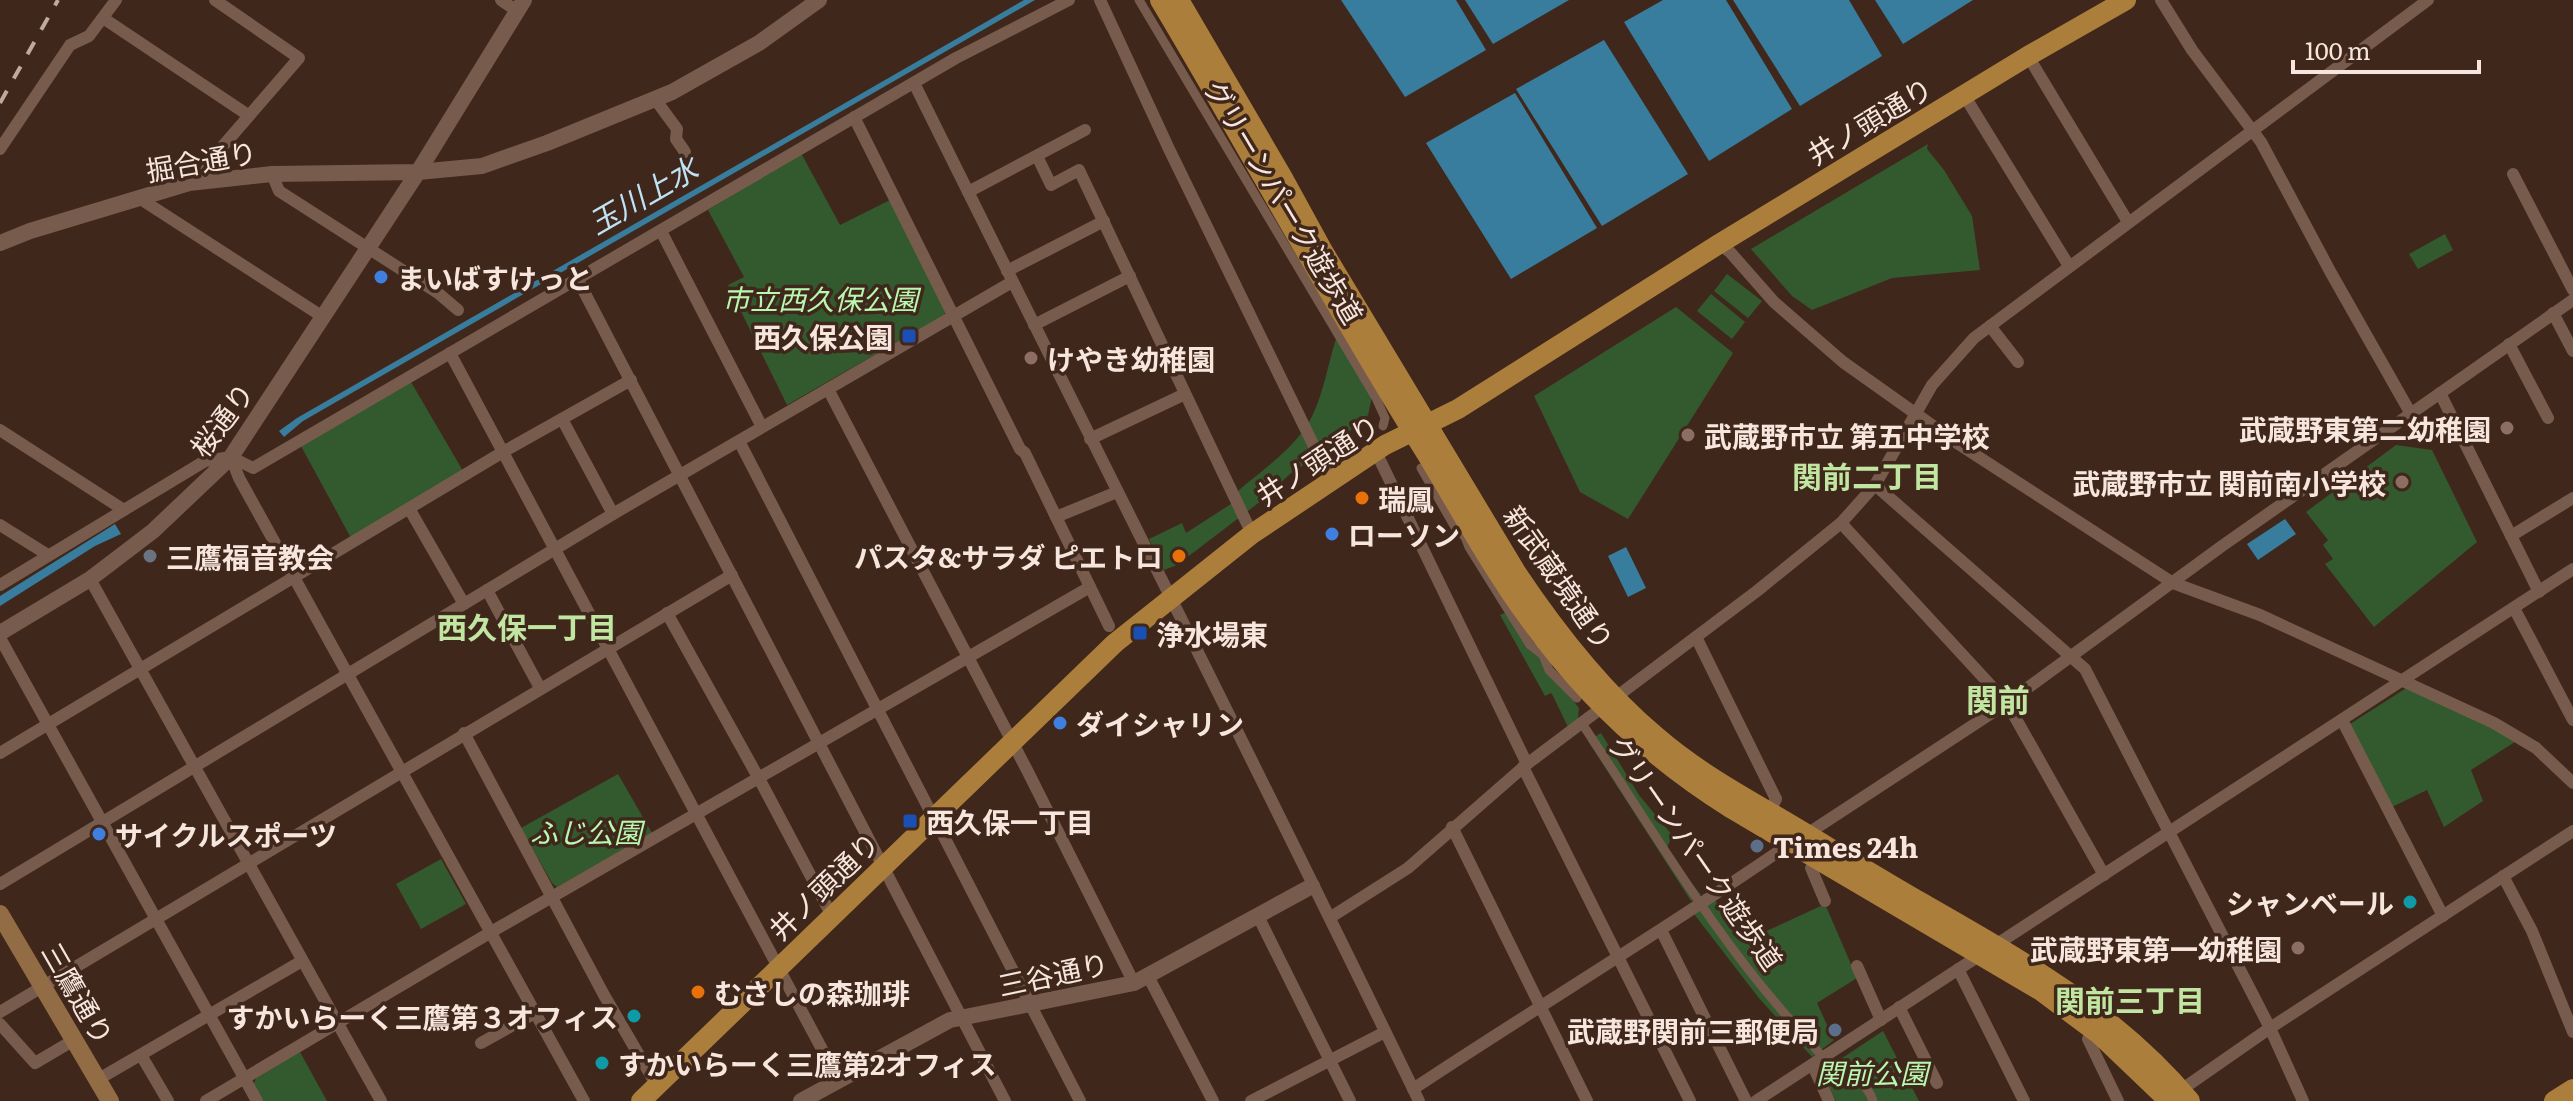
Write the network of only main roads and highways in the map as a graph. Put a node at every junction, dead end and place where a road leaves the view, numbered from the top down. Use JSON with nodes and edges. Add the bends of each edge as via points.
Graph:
{"nodes":[{"id":1,"x":1160,"y":0,"type":"edge"},
{"id":2,"x":1179,"y":0,"type":"edge"},
{"id":3,"x":2126,"y":0,"type":"edge"},
{"id":4,"x":1421,"y":429,"type":"junction"},
{"id":5,"x":0,"y":914,"type":"edge"},
{"id":6,"x":2573,"y":1089,"type":"edge"},
{"id":7,"x":2172,"y":1098,"type":"edge"},
{"id":8,"x":110,"y":1101,"type":"edge"},
{"id":9,"x":641,"y":1101,"type":"edge"},
{"id":10,"x":2554,"y":1101,"type":"edge"}],
"edges":[{"from":1,"to":4,"type":"main road","name":"新武蔵境通り","via":[[1341,316]]},
{"from":2,"to":4,"type":"main road","name":"新武蔵境通り"},
{"from":3,"to":4,"type":"main road","name":"井ノ頭通り"},
{"from":4,"to":7,"type":"main road","name":"新武蔵境通り","via":[[1609,703],[1799,839],[1987,950],[2054,981],[2094,1009],[2139,1048]]},
{"from":4,"to":9,"type":"main road","name":"井ノ頭通り","via":[[1376,452],[1252,534],[1115,643]]},
{"from":5,"to":8,"type":"main road","name":"三鷹通り"},
{"from":6,"to":10,"type":"main road"}]}
